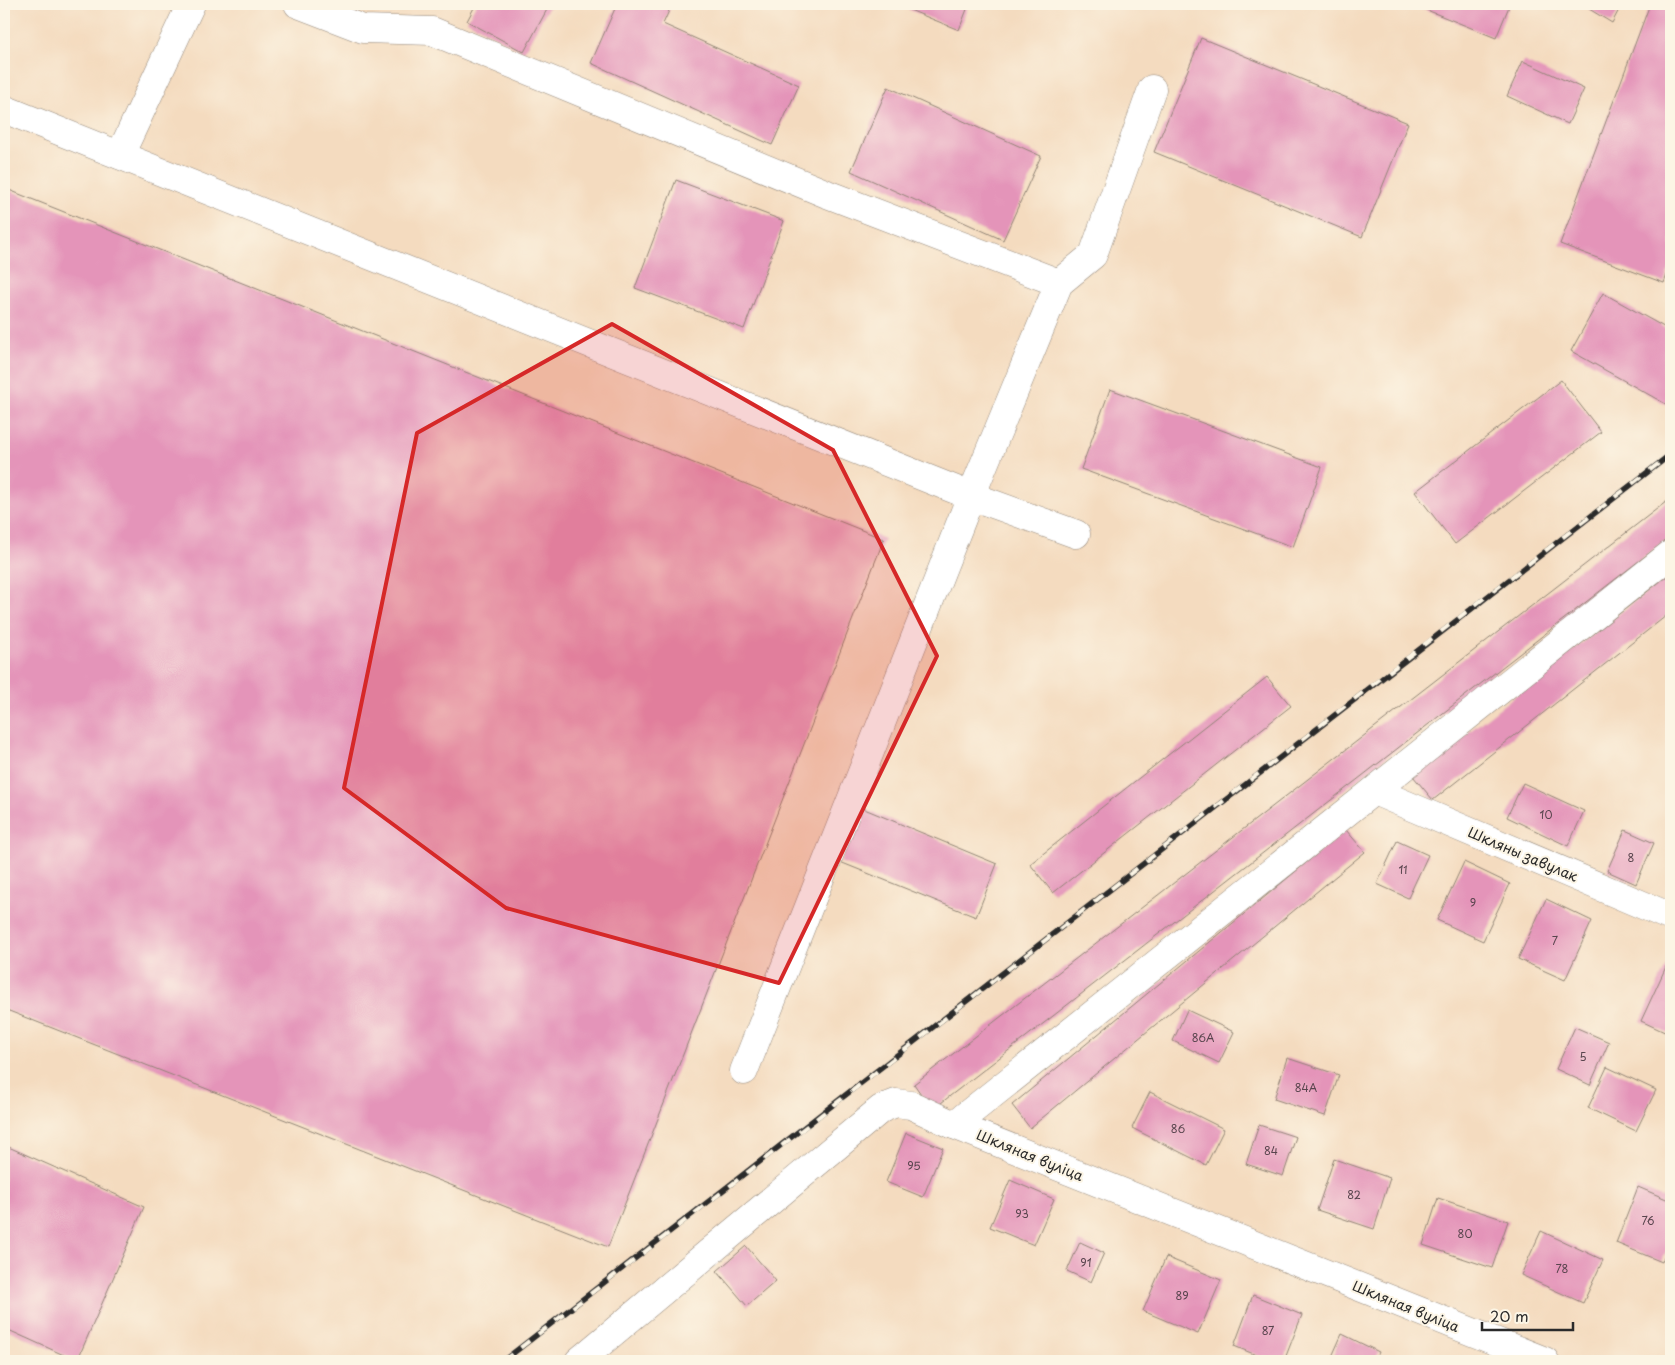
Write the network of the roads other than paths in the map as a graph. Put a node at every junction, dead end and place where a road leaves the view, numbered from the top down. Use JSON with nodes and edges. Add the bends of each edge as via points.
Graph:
{"nodes":[{"id":1,"x":191,"y":4,"type":"edge"},
{"id":2,"x":298,"y":4,"type":"edge"},
{"id":3,"x":1152,"y":89,"type":"dead end"},
{"id":4,"x":4,"y":109,"type":"edge"},
{"id":5,"x":120,"y":155,"type":"junction"},
{"id":6,"x":1059,"y":283,"type":"junction"},
{"id":7,"x":972,"y":496,"type":"junction"},
{"id":8,"x":1076,"y":534,"type":"dead end"},
{"id":9,"x":1671,"y":554,"type":"edge"},
{"id":10,"x":1374,"y":791,"type":"junction"},
{"id":11,"x":1671,"y":917,"type":"edge"},
{"id":12,"x":744,"y":1071,"type":"dead end"},
{"id":13,"x":954,"y":1124,"type":"junction"},
{"id":14,"x":579,"y":1361,"type":"edge"},
{"id":15,"x":1545,"y":1361,"type":"edge"}],
"edges":[{"from":1,"to":5,"type":"street"},
{"from":2,"to":6,"type":"street","via":[[364,28],[432,31],[828,194]]},
{"from":3,"to":6,"type":"street","via":[[1093,255]]},
{"from":4,"to":5,"type":"street"},
{"from":5,"to":7,"type":"street"},
{"from":6,"to":7,"type":"street"},
{"from":7,"to":8,"type":"street"},
{"from":7,"to":12,"type":"street"},
{"from":9,"to":10,"type":"street"},
{"from":10,"to":11,"type":"street","name":"Шкляны завулак"},
{"from":10,"to":13,"type":"street"},
{"from":13,"to":14,"type":"street","name":"Шкляная вуліца","via":[[912,1105],[896,1103],[881,1109]]},
{"from":13,"to":15,"type":"street","name":"Шкляная вуліца"}]}
